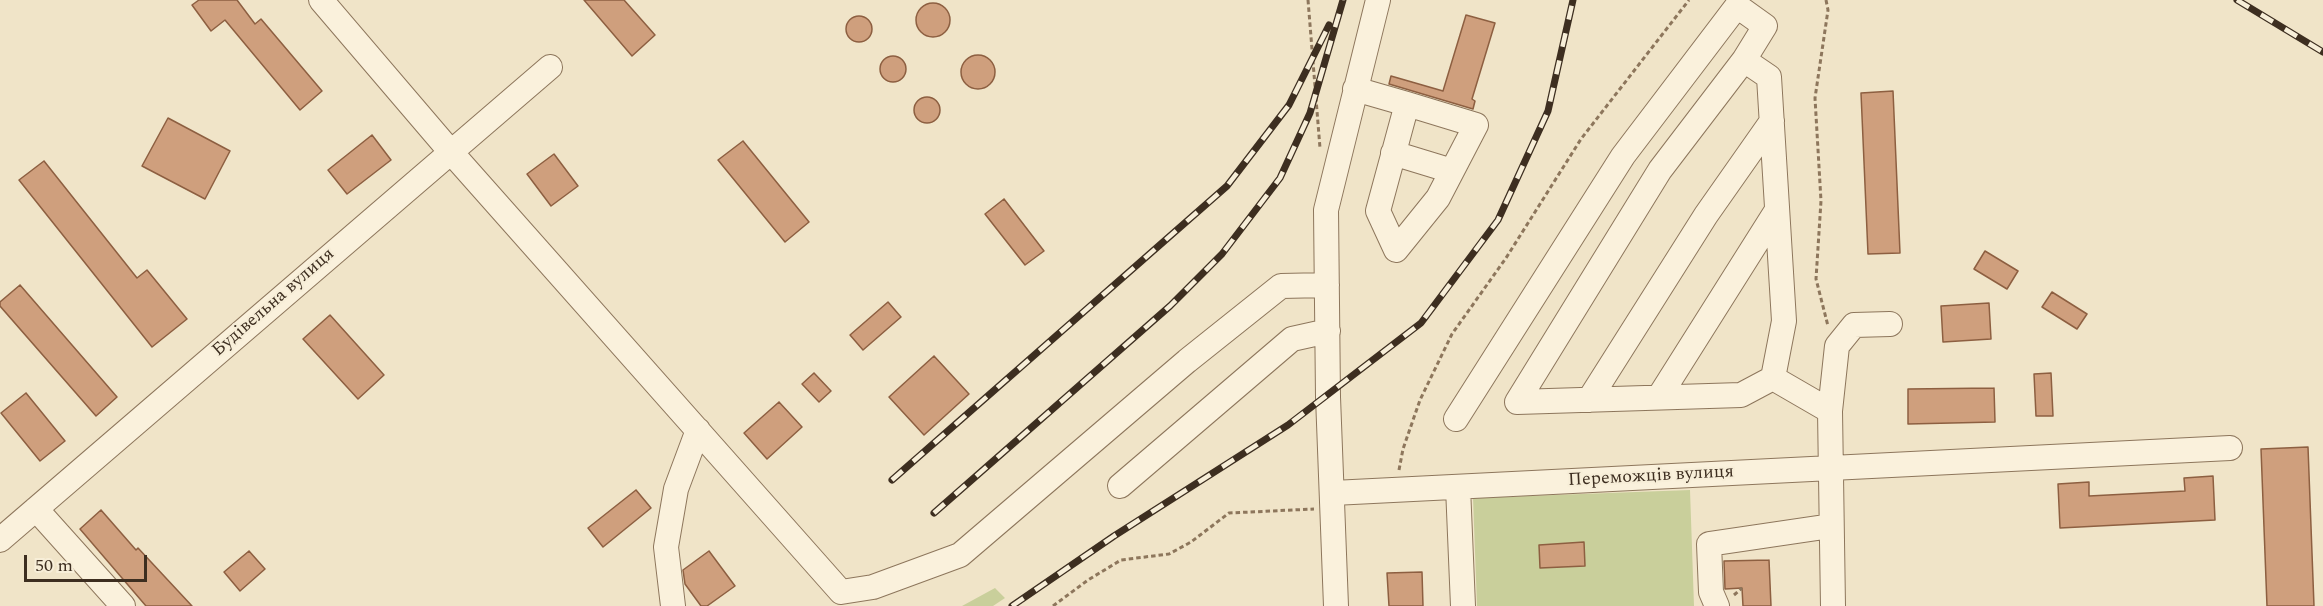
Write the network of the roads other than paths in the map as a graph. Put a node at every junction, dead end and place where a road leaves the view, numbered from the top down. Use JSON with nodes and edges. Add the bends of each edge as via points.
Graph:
{"nodes":[{"id":1,"x":321,"y":0,"type":"edge"},
{"id":2,"x":1378,"y":0,"type":"edge"},
{"id":3,"x":1744,"y":60,"type":"junction"},
{"id":4,"x":550,"y":67,"type":"dead end"},
{"id":5,"x":1355,"y":89,"type":"junction"},
{"id":6,"x":1407,"y":104,"type":"junction"},
{"id":7,"x":1772,"y":121,"type":"junction"},
{"id":8,"x":450,"y":151,"type":"junction"},
{"id":9,"x":1393,"y":153,"type":"junction"},
{"id":10,"x":1452,"y":171,"type":"junction"},
{"id":11,"x":1777,"y":210,"type":"junction"},
{"id":12,"x":1327,"y":285,"type":"junction"},
{"id":13,"x":1890,"y":324,"type":"dead end"},
{"id":14,"x":1328,"y":331,"type":"junction"},
{"id":15,"x":1773,"y":378,"type":"junction"},
{"id":16,"x":1659,"y":397,"type":"junction"},
{"id":17,"x":1589,"y":400,"type":"junction"},
{"id":18,"x":1830,"y":411,"type":"junction"},
{"id":19,"x":1456,"y":419,"type":"dead end"},
{"id":20,"x":698,"y":430,"type":"junction"},
{"id":21,"x":2230,"y":448,"type":"dead end"},
{"id":22,"x":1831,"y":468,"type":"junction"},
{"id":23,"x":1119,"y":486,"type":"dead end"},
{"id":24,"x":1458,"y":487,"type":"junction"},
{"id":25,"x":1333,"y":501,"type":"junction"},
{"id":26,"x":36,"y":509,"type":"junction"},
{"id":27,"x":1832,"y":526,"type":"junction"},
{"id":28,"x":0,"y":540,"type":"edge"},
{"id":29,"x":123,"y":606,"type":"edge"},
{"id":30,"x":673,"y":606,"type":"edge"},
{"id":31,"x":1336,"y":606,"type":"edge"},
{"id":32,"x":1462,"y":606,"type":"edge"},
{"id":33,"x":1717,"y":606,"type":"edge"},
{"id":34,"x":1833,"y":606,"type":"edge"}],
"edges":[{"from":1,"to":8,"type":"street"},
{"from":2,"to":5,"type":"street"},
{"from":3,"to":7,"type":"street","via":[[1769,76]]},
{"from":3,"to":17,"type":"street","via":[[1660,170],[1517,402]]},
{"from":3,"to":19,"type":"street","via":[[1765,26],[1737,6],[1623,156]]},
{"from":4,"to":8,"type":"street","name":"Будівельна вулиця"},
{"from":5,"to":6,"type":"street"},
{"from":5,"to":12,"type":"street","via":[[1326,210]]},
{"from":6,"to":9,"type":"street"},
{"from":6,"to":10,"type":"street","via":[[1476,125]]},
{"from":7,"to":11,"type":"street"},
{"from":7,"to":17,"type":"street","via":[[1706,215]]},
{"from":8,"to":20,"type":"street"},
{"from":8,"to":26,"type":"street","name":"Будівельна вулиця"},
{"from":9,"to":10,"type":"street"},
{"from":9,"to":10,"type":"street","via":[[1378,211],[1396,249],[1438,198]]},
{"from":11,"to":15,"type":"street","via":[[1784,321]]},
{"from":11,"to":16,"type":"street"},
{"from":12,"to":14,"type":"street"},
{"from":12,"to":20,"type":"street","via":[[1281,286],[960,555],[873,587],[841,592]]},
{"from":13,"to":18,"type":"street","via":[[1854,325],[1837,346]]},
{"from":14,"to":23,"type":"street","via":[[1292,339]]},
{"from":14,"to":25,"type":"street"},
{"from":15,"to":16,"type":"street","via":[[1741,395]]},
{"from":15,"to":18,"type":"street"},
{"from":16,"to":17,"type":"street"},
{"from":18,"to":22,"type":"street"},
{"from":20,"to":30,"type":"street","via":[[676,489],[666,547]]},
{"from":21,"to":22,"type":"street","name":"Переможців вулиця"},
{"from":22,"to":24,"type":"street","name":"Переможців вулиця"},
{"from":22,"to":27,"type":"street"},
{"from":24,"to":25,"type":"street","name":"Переможців вулиця","via":[[1395,490]]},
{"from":24,"to":32,"type":"street"},
{"from":25,"to":31,"type":"street"},
{"from":26,"to":28,"type":"street","name":"Будівельна вулиця"},
{"from":26,"to":29,"type":"street"},
{"from":27,"to":33,"type":"street","via":[[1710,544],[1711,592]]},
{"from":27,"to":34,"type":"street"}]}
